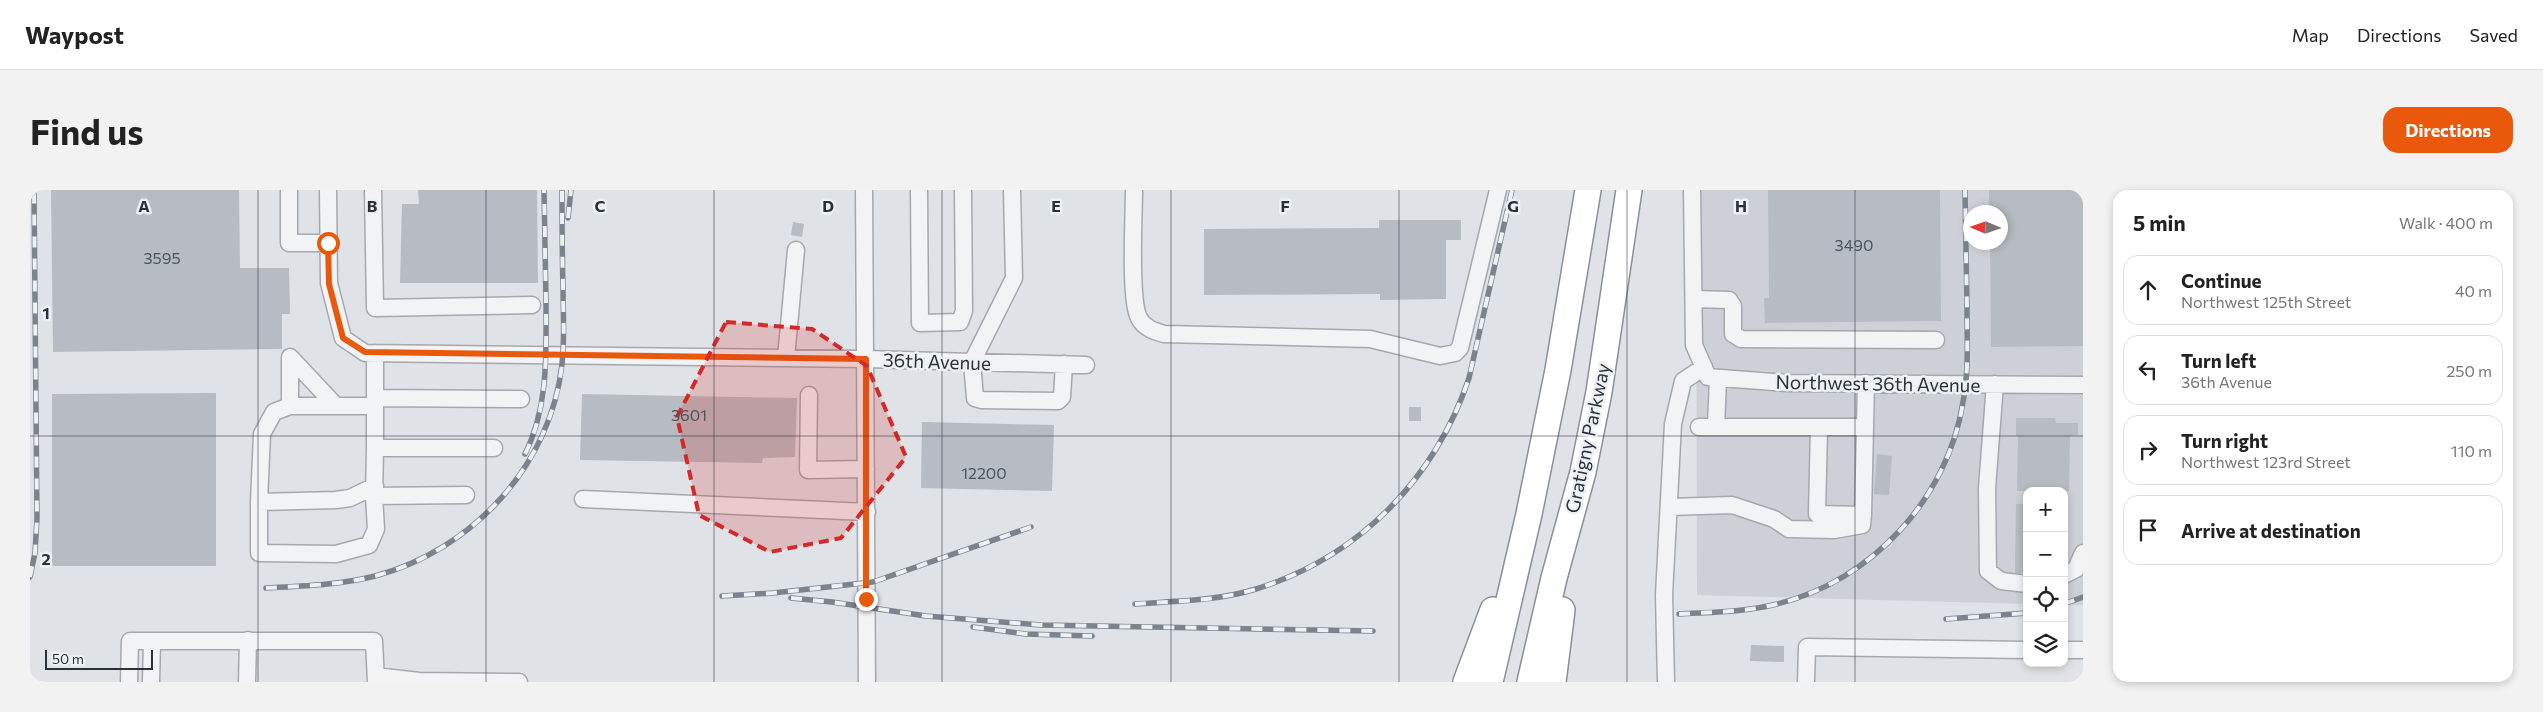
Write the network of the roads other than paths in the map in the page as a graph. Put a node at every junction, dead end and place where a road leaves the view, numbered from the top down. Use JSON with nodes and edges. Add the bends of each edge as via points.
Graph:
{"nodes":[{"id":1,"x":289,"y":190,"type":"edge"},
{"id":2,"x":328,"y":190,"type":"edge"},
{"id":3,"x":373,"y":190,"type":"edge"},
{"id":4,"x":864,"y":190,"type":"edge"},
{"id":5,"x":919,"y":190,"type":"edge"},
{"id":6,"x":963,"y":190,"type":"edge"},
{"id":7,"x":1012,"y":190,"type":"edge"},
{"id":8,"x":1134,"y":190,"type":"edge"},
{"id":9,"x":1498,"y":190,"type":"edge"},
{"id":10,"x":1588,"y":190,"type":"edge"},
{"id":11,"x":1629,"y":190,"type":"edge"},
{"id":12,"x":1692,"y":190,"type":"edge"},
{"id":13,"x":328,"y":243,"type":"junction"},
{"id":14,"x":796,"y":250,"type":"dead end"},
{"id":15,"x":1694,"y":299,"type":"junction"},
{"id":16,"x":532,"y":306,"type":"dead end"},
{"id":17,"x":1936,"y":340,"type":"dead end"},
{"id":18,"x":375,"y":353,"type":"junction"},
{"id":19,"x":786,"y":358,"type":"junction"},
{"id":20,"x":866,"y":359,"type":"junction"},
{"id":21,"x":972,"y":362,"type":"junction"},
{"id":22,"x":1064,"y":364,"type":"junction"},
{"id":23,"x":1086,"y":365,"type":"dead end"},
{"id":24,"x":1704,"y":367,"type":"junction"},
{"id":25,"x":1718,"y":378,"type":"junction"},
{"id":26,"x":1866,"y":383,"type":"junction"},
{"id":27,"x":1996,"y":384,"type":"junction"},
{"id":28,"x":2083,"y":385,"type":"edge"},
{"id":29,"x":809,"y":395,"type":"dead end"},
{"id":30,"x":521,"y":399,"type":"dead end"},
{"id":31,"x":375,"y":402,"type":"junction"},
{"id":32,"x":290,"y":406,"type":"junction"},
{"id":33,"x":336,"y":406,"type":"junction"},
{"id":34,"x":1699,"y":427,"type":"dead end"},
{"id":35,"x":1716,"y":427,"type":"junction"},
{"id":36,"x":1819,"y":427,"type":"junction"},
{"id":37,"x":1865,"y":427,"type":"junction"},
{"id":38,"x":375,"y":448,"type":"junction"},
{"id":39,"x":494,"y":448,"type":"dead end"},
{"id":40,"x":866,"y":469,"type":"junction"},
{"id":41,"x":375,"y":491,"type":"junction"},
{"id":42,"x":466,"y":495,"type":"dead end"},
{"id":43,"x":583,"y":499,"type":"dead end"},
{"id":44,"x":259,"y":502,"type":"junction"},
{"id":45,"x":1669,"y":507,"type":"junction"},
{"id":46,"x":867,"y":512,"type":"junction"},
{"id":47,"x":1863,"y":515,"type":"junction"},
{"id":48,"x":2083,"y":553,"type":"edge"},
{"id":49,"x":2068,"y":573,"type":"edge"},
{"id":50,"x":1510,"y":576,"type":"junction"},
{"id":51,"x":1561,"y":578,"type":"junction"},
{"id":52,"x":2023,"y":584,"type":"edge"},
{"id":53,"x":248,"y":640,"type":"junction"},
{"id":54,"x":152,"y":641,"type":"junction"},
{"id":55,"x":2023,"y":650,"type":"edge"},
{"id":56,"x":2068,"y":650,"type":"edge"},
{"id":57,"x":2083,"y":650,"type":"edge"},
{"id":58,"x":376,"y":679,"type":"edge"},
{"id":59,"x":129,"y":682,"type":"edge"},
{"id":60,"x":151,"y":682,"type":"edge"},
{"id":61,"x":246,"y":682,"type":"edge"},
{"id":62,"x":519,"y":682,"type":"edge"},
{"id":63,"x":867,"y":682,"type":"edge"},
{"id":64,"x":1466,"y":682,"type":"edge"},
{"id":65,"x":1490,"y":682,"type":"edge"},
{"id":66,"x":1530,"y":682,"type":"edge"},
{"id":67,"x":1553,"y":682,"type":"edge"},
{"id":68,"x":1666,"y":682,"type":"edge"},
{"id":69,"x":1806,"y":682,"type":"edge"}],
"edges":[{"from":1,"to":13,"type":"street","via":[[289,243]]},
{"from":2,"to":13,"type":"street"},
{"from":3,"to":16,"type":"street","via":[[375,308]]},
{"from":4,"to":20,"type":"street"},
{"from":5,"to":6,"type":"street","via":[[920,323],[945,324],[960,322],[964,311]]},
{"from":7,"to":21,"type":"street","via":[[1014,278]]},
{"from":8,"to":9,"type":"street","via":[[1134,301],[1140,320],[1146,327],[1164,334],[1370,340],[1447,356],[1460,348]]},
{"from":10,"to":50,"type":"highway","via":[[1558,370],[1529,514]]},
{"from":11,"to":51,"type":"highway","name":"Gratigny Parkway","via":[[1601,383]]},
{"from":12,"to":15,"type":"street"},
{"from":13,"to":18,"type":"street","name":"36th Avenue","via":[[329,284],[343,338],[365,352]]},
{"from":14,"to":19,"type":"street"},
{"from":15,"to":17,"type":"street","via":[[1729,300],[1733,306],[1733,334],[1741,339]]},
{"from":15,"to":24,"type":"street","via":[[1694,345]]},
{"from":18,"to":19,"type":"street","name":"36th Avenue"},
{"from":18,"to":31,"type":"street"},
{"from":19,"to":20,"type":"street","name":"36th Avenue"},
{"from":20,"to":21,"type":"street","name":"36th Avenue"},
{"from":20,"to":40,"type":"street"},
{"from":21,"to":22,"type":"street","name":"36th Avenue"},
{"from":21,"to":22,"type":"street","via":[[975,398],[992,400],[1058,401],[1062,396]]},
{"from":22,"to":23,"type":"street","name":"36th Avenue"},
{"from":24,"to":25,"type":"street","via":[[1708,377]]},
{"from":24,"to":45,"type":"street","via":[[1683,381],[1673,424]]},
{"from":25,"to":26,"type":"street","name":"Northwest 36th Avenue"},
{"from":25,"to":35,"type":"street"},
{"from":26,"to":27,"type":"street","name":"Northwest 36th Avenue"},
{"from":26,"to":37,"type":"street"},
{"from":27,"to":28,"type":"street","name":"Northwest 36th Avenue"},
{"from":27,"to":52,"type":"street","via":[[1987,488],[1988,571],[2001,581]]},
{"from":29,"to":40,"type":"street","via":[[808,470]]},
{"from":30,"to":31,"type":"street"},
{"from":31,"to":33,"type":"street"},
{"from":31,"to":38,"type":"street"},
{"from":32,"to":33,"type":"street"},
{"from":32,"to":33,"type":"street","via":[[290,358]]},
{"from":32,"to":44,"type":"street","via":[[274,412],[262,434]]},
{"from":34,"to":35,"type":"street"},
{"from":35,"to":36,"type":"street"},
{"from":36,"to":37,"type":"street"},
{"from":36,"to":47,"type":"street","via":[[1817,514]]},
{"from":37,"to":47,"type":"street"},
{"from":38,"to":39,"type":"street"},
{"from":38,"to":41,"type":"street"},
{"from":40,"to":46,"type":"street"},
{"from":41,"to":42,"type":"street"},
{"from":41,"to":44,"type":"street","via":[[336,500]]},
{"from":41,"to":44,"type":"street","via":[[376,529],[369,544],[336,554],[259,553]]},
{"from":43,"to":46,"type":"street"},
{"from":45,"to":47,"type":"street","via":[[1732,505],[1774,519],[1789,529],[1857,528],[1862,525]]},
{"from":45,"to":68,"type":"street","via":[[1664,595]]},
{"from":46,"to":63,"type":"street"},
{"from":48,"to":49,"type":"street","via":[[2076,569]]},
{"from":50,"to":64,"type":"highway"},
{"from":50,"to":65,"type":"highway"},
{"from":51,"to":66,"type":"highway","name":"Gratigny Parkway"},
{"from":51,"to":67,"type":"highway"},
{"from":53,"to":54,"type":"street"},
{"from":53,"to":58,"type":"street","via":[[374,641]]},
{"from":53,"to":61,"type":"street"},
{"from":54,"to":59,"type":"street","via":[[130,641]]},
{"from":54,"to":60,"type":"street"},
{"from":55,"to":69,"type":"street","via":[[1807,646]]},
{"from":56,"to":57,"type":"street"},
{"from":58,"to":62,"type":"street"}]}
